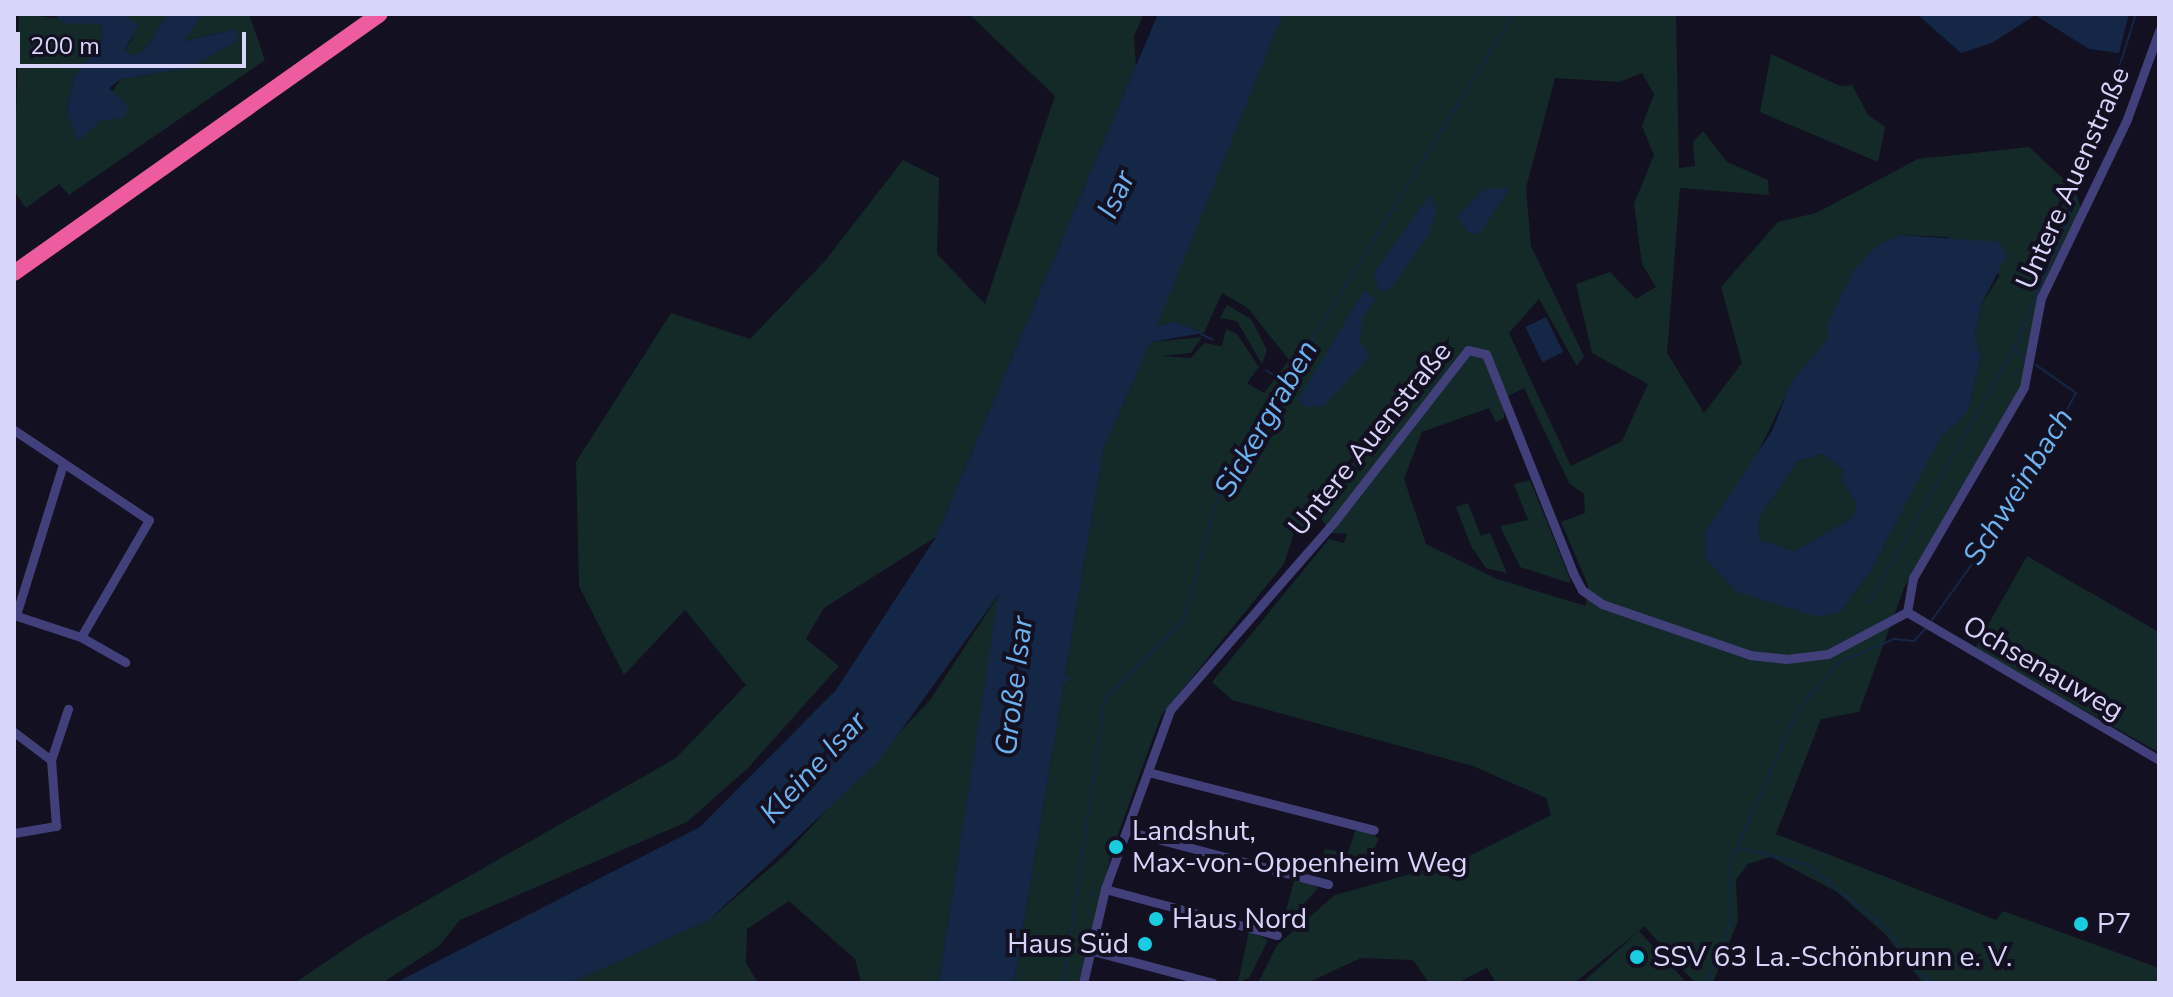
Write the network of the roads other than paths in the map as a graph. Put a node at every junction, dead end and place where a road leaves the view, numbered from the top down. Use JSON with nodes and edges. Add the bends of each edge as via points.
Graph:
{"nodes":[{"id":1,"x":363,"y":14,"type":"edge"},
{"id":2,"x":380,"y":14,"type":"edge"},
{"id":3,"x":2159,"y":31,"type":"edge"},
{"id":4,"x":14,"y":261,"type":"edge"},
{"id":5,"x":14,"y":273,"type":"edge"},
{"id":6,"x":14,"y":430,"type":"edge"},
{"id":7,"x":63,"y":464,"type":"junction"},
{"id":8,"x":1907,"y":612,"type":"junction"},
{"id":9,"x":15,"y":615,"type":"edge"},
{"id":10,"x":81,"y":637,"type":"junction"},
{"id":11,"x":125,"y":662,"type":"dead end"},
{"id":12,"x":68,"y":709,"type":"dead end"},
{"id":13,"x":14,"y":732,"type":"edge"},
{"id":14,"x":51,"y":760,"type":"junction"},
{"id":15,"x":2159,"y":760,"type":"edge"},
{"id":16,"x":1148,"y":772,"type":"junction"},
{"id":17,"x":1374,"y":830,"type":"dead end"},
{"id":18,"x":1127,"y":831,"type":"junction"},
{"id":19,"x":14,"y":833,"type":"edge"},
{"id":20,"x":1328,"y":884,"type":"dead end"},
{"id":21,"x":1105,"y":889,"type":"junction"},
{"id":22,"x":1277,"y":935,"type":"dead end"},
{"id":23,"x":1089,"y":950,"type":"junction"},
{"id":24,"x":1083,"y":983,"type":"edge"},
{"id":25,"x":1213,"y":983,"type":"edge"}],
"edges":[{"from":1,"to":4,"type":"highway"},
{"from":2,"to":5,"type":"highway"},
{"from":3,"to":8,"type":"street","name":"Untere Auenstraße","via":[[2127,119],[2041,298],[2024,387],[1913,578]]},
{"from":6,"to":7,"type":"street"},
{"from":7,"to":9,"type":"street"},
{"from":7,"to":10,"type":"street","via":[[149,520]]},
{"from":8,"to":15,"type":"street","name":"Ochsenauweg"},
{"from":8,"to":16,"type":"street","name":"Untere Auenstraße","via":[[1828,654],[1786,659],[1750,655],[1602,604],[1582,590],[1573,573],[1486,354],[1468,350],[1334,522],[1178,699]]},
{"from":9,"to":10,"type":"street"},
{"from":10,"to":11,"type":"street"},
{"from":12,"to":14,"type":"street"},
{"from":13,"to":14,"type":"street"},
{"from":14,"to":19,"type":"street","via":[[56,826]]},
{"from":16,"to":17,"type":"street"},
{"from":16,"to":18,"type":"street","name":"Untere Auenstraße"},
{"from":18,"to":20,"type":"street"},
{"from":18,"to":21,"type":"street","name":"Untere Auenstraße"},
{"from":21,"to":22,"type":"street"},
{"from":21,"to":23,"type":"street","name":"Untere Auenstraße"},
{"from":23,"to":24,"type":"street","name":"Untere Auenstraße"},
{"from":23,"to":25,"type":"street"}]}
